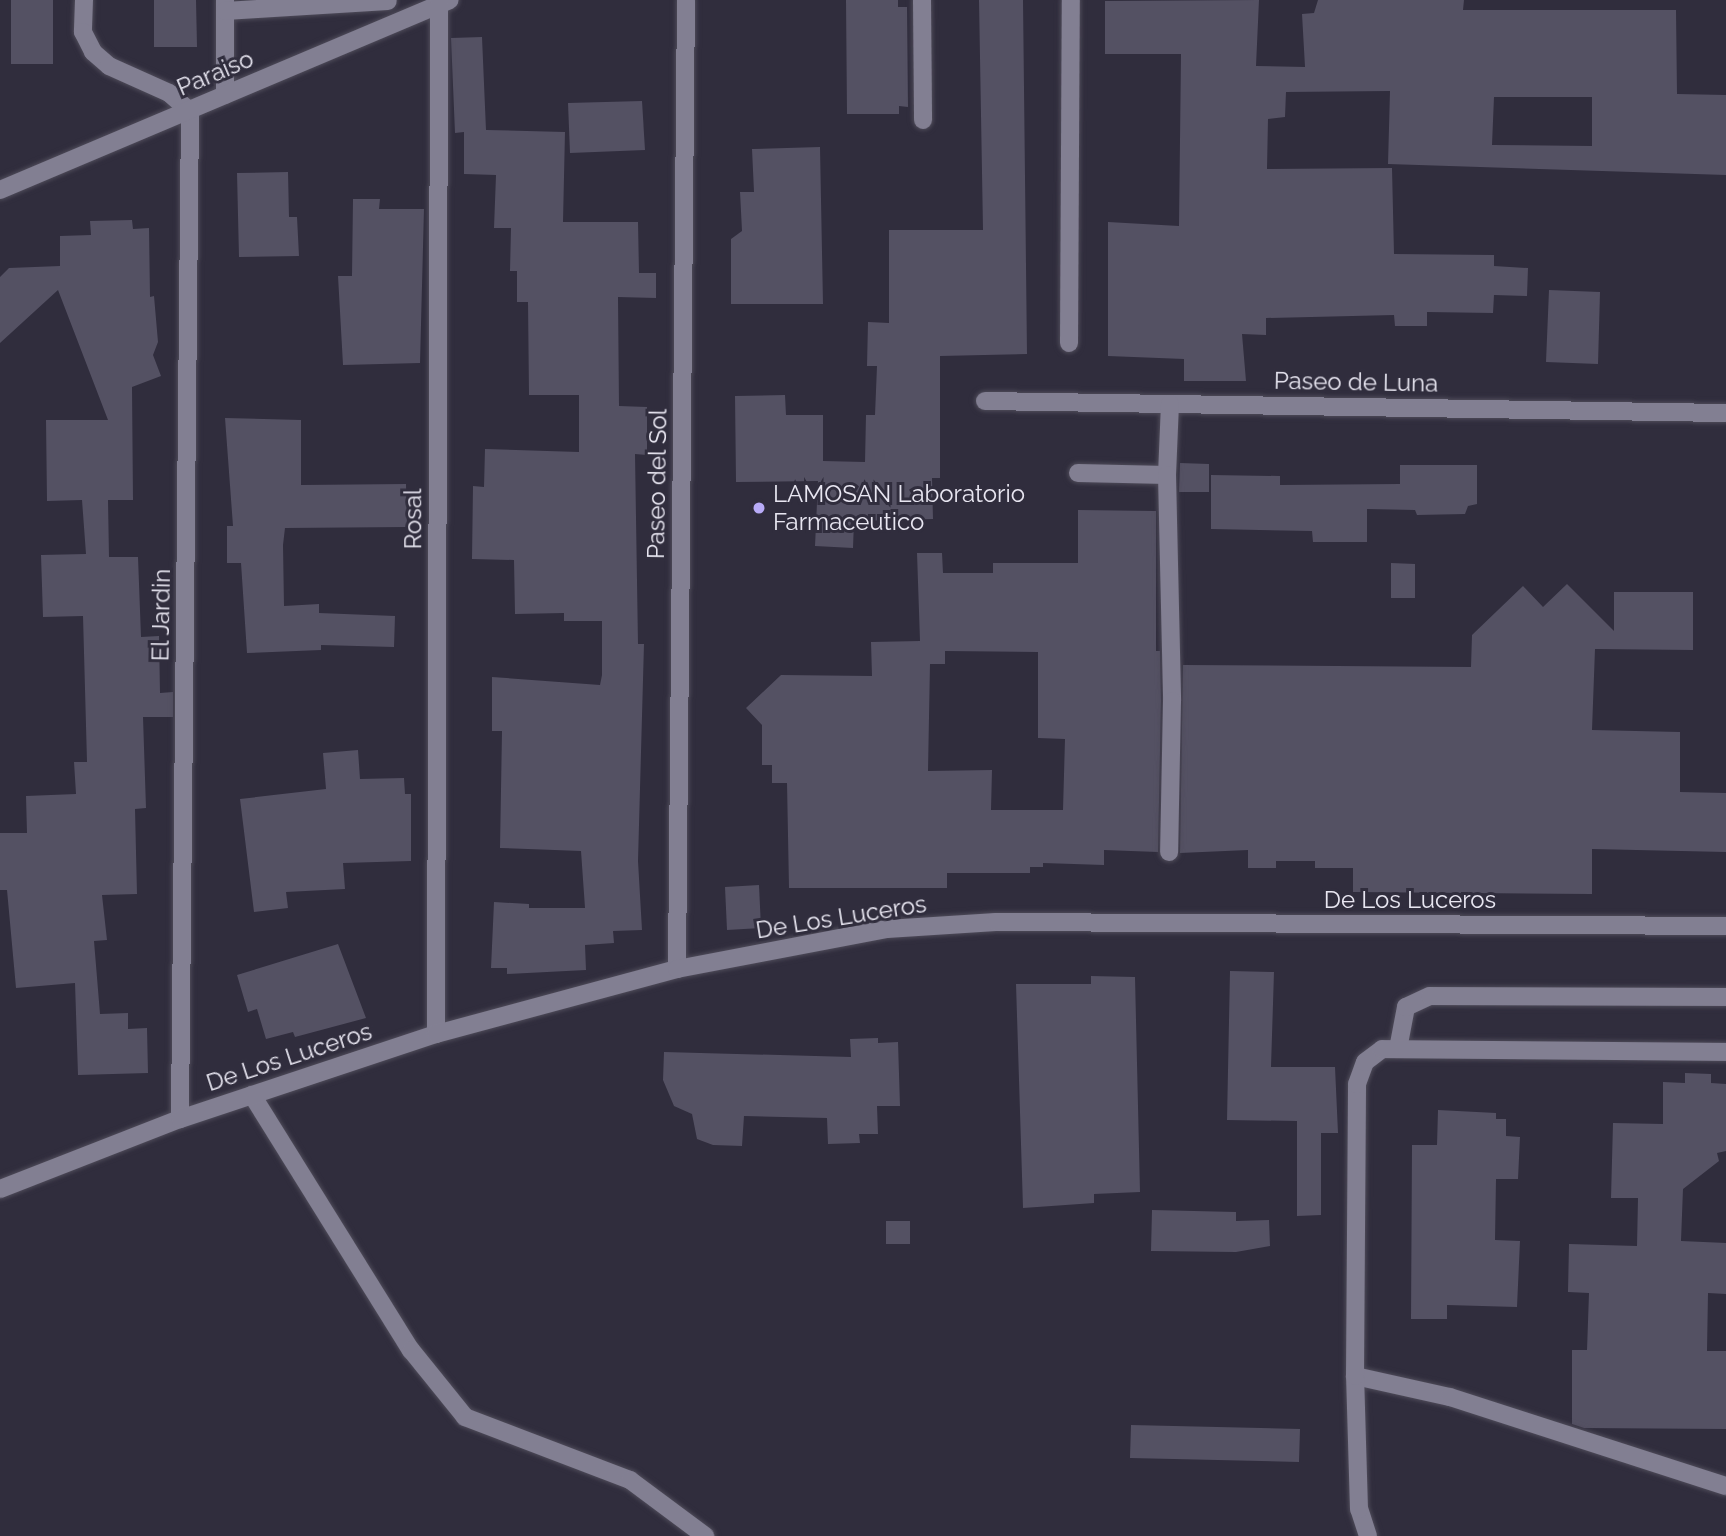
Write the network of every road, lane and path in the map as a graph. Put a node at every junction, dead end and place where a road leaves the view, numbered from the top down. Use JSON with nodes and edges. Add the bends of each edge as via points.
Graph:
{"nodes":[{"id":1,"x":85,"y":0,"type":"edge"},
{"id":2,"x":686,"y":0,"type":"edge"},
{"id":3,"x":922,"y":0,"type":"edge"},
{"id":4,"x":1070,"y":0,"type":"edge"},
{"id":5,"x":388,"y":1,"type":"edge"},
{"id":6,"x":444,"y":2,"type":"edge"},
{"id":7,"x":225,"y":5,"type":"edge"},
{"id":8,"x":225,"y":95,"type":"junction"},
{"id":9,"x":190,"y":111,"type":"junction"},
{"id":10,"x":923,"y":120,"type":"dead end"},
{"id":11,"x":0,"y":190,"type":"edge"},
{"id":12,"x":1069,"y":343,"type":"dead end"},
{"id":13,"x":985,"y":401,"type":"dead end"},
{"id":14,"x":1170,"y":404,"type":"junction"},
{"id":15,"x":1726,"y":413,"type":"edge"},
{"id":16,"x":1078,"y":473,"type":"dead end"},
{"id":17,"x":1167,"y":475,"type":"junction"},
{"id":18,"x":1169,"y":852,"type":"dead end"},
{"id":19,"x":1726,"y":926,"type":"edge"},
{"id":20,"x":677,"y":969,"type":"junction"},
{"id":21,"x":1726,"y":997,"type":"edge"},
{"id":22,"x":436,"y":1034,"type":"junction"},
{"id":23,"x":1398,"y":1049,"type":"junction"},
{"id":24,"x":1726,"y":1052,"type":"edge"},
{"id":25,"x":251,"y":1095,"type":"junction"},
{"id":26,"x":180,"y":1119,"type":"junction"},
{"id":27,"x":0,"y":1189,"type":"edge"},
{"id":28,"x":1355,"y":1376,"type":"junction"},
{"id":29,"x":1726,"y":1486,"type":"edge"},
{"id":30,"x":705,"y":1536,"type":"edge"},
{"id":31,"x":1368,"y":1536,"type":"edge"}],
"edges":[{"from":1,"to":9,"type":"street","via":[[83,32],[93,52],[109,66],[169,93]]},
{"from":2,"to":20,"type":"street","name":"Paseo del Sol"},
{"from":3,"to":10,"type":"street"},
{"from":4,"to":12,"type":"street"},
{"from":5,"to":7,"type":"street"},
{"from":6,"to":8,"type":"street","name":"Paraiso"},
{"from":6,"to":22,"type":"street","name":"Rosal"},
{"from":7,"to":8,"type":"street"},
{"from":8,"to":9,"type":"street","name":"Paraiso"},
{"from":9,"to":11,"type":"street","name":"Paraiso"},
{"from":9,"to":26,"type":"street","name":"El Jardin"},
{"from":13,"to":14,"type":"street","name":"Paseo de Luna"},
{"from":14,"to":15,"type":"street","name":"Paseo de Luna"},
{"from":14,"to":17,"type":"street"},
{"from":16,"to":17,"type":"street"},
{"from":17,"to":18,"type":"street","via":[[1172,701]]},
{"from":19,"to":20,"type":"street","name":"De Los Luceros","via":[[996,922],[887,929]]},
{"from":20,"to":22,"type":"street","name":"De Los Luceros"},
{"from":21,"to":23,"type":"street","via":[[1430,996],[1406,1007]]},
{"from":22,"to":25,"type":"street","name":"De Los Luceros"},
{"from":23,"to":24,"type":"street"},
{"from":23,"to":28,"type":"street","via":[[1382,1049],[1365,1062],[1357,1084]]},
{"from":25,"to":26,"type":"street","name":"De Los Luceros"},
{"from":25,"to":30,"type":"street","via":[[411,1350],[465,1417],[630,1480]]},
{"from":26,"to":27,"type":"street","name":"De Los Luceros"},
{"from":28,"to":29,"type":"street","via":[[1450,1397]]},
{"from":28,"to":31,"type":"street","via":[[1359,1509]]}]}
